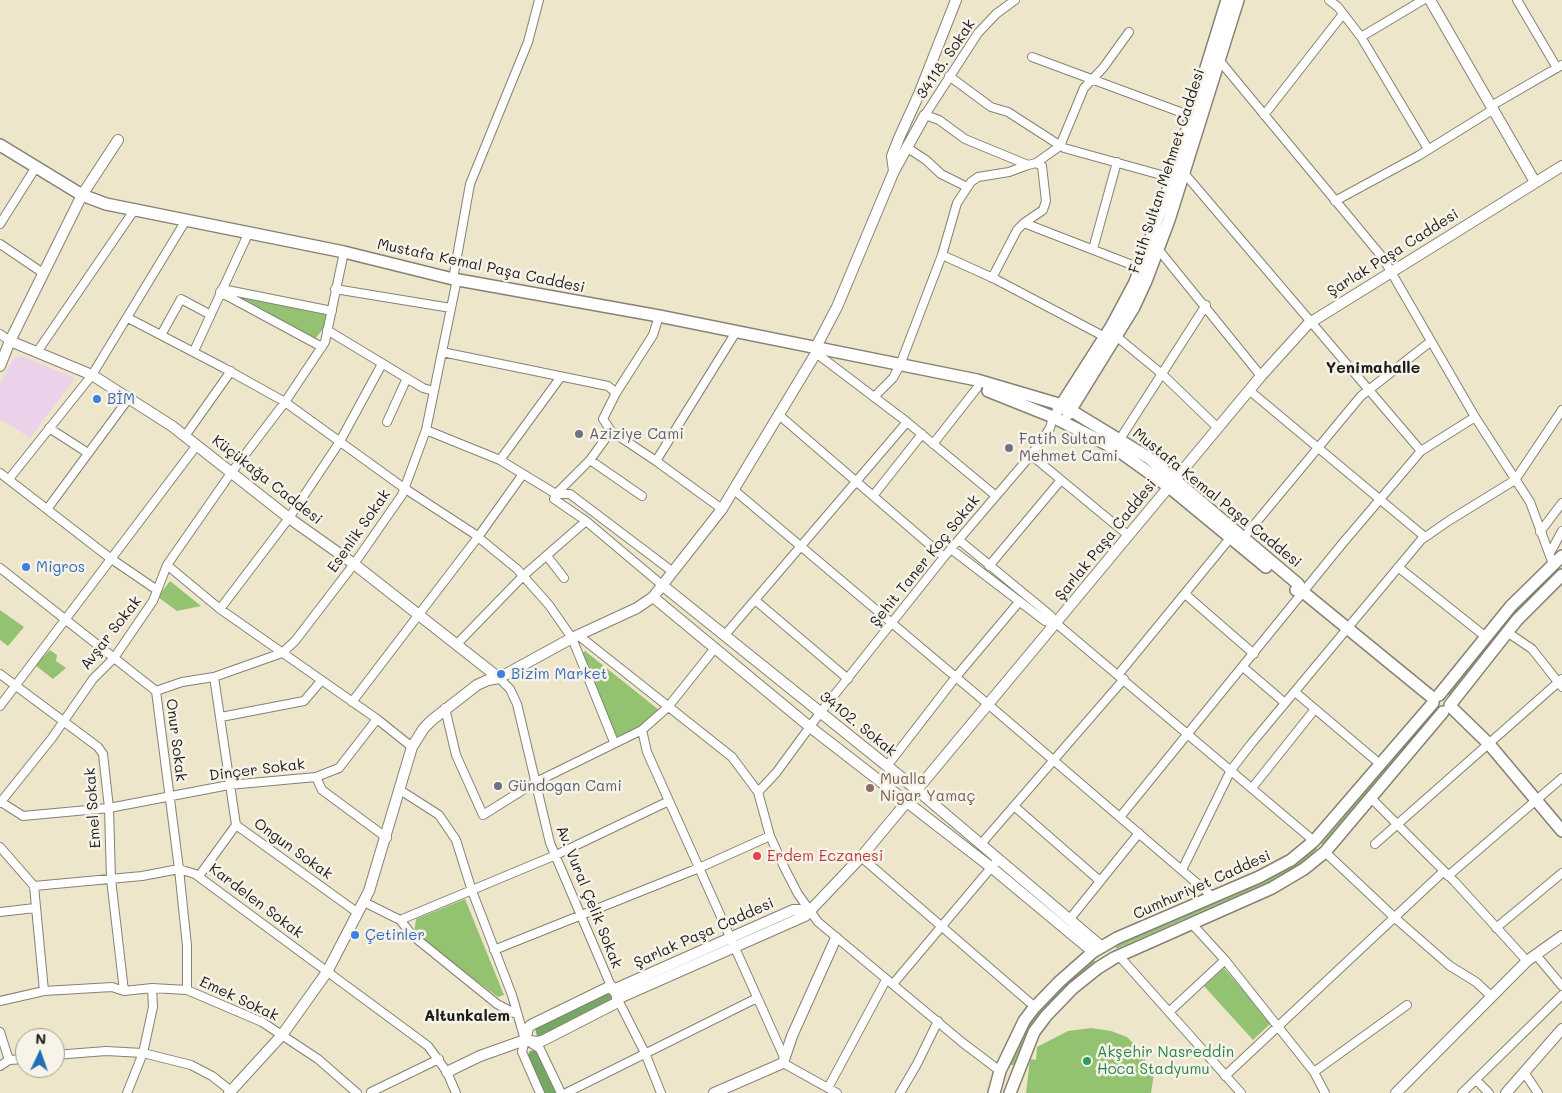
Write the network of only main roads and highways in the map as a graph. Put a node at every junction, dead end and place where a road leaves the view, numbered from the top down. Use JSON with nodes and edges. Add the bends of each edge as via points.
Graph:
{"nodes":[{"id":1,"x":1227,"y":0,"type":"edge"},
{"id":2,"x":1238,"y":0,"type":"edge"},
{"id":3,"x":1214,"y":59,"type":"junction"},
{"id":4,"x":0,"y":145,"type":"edge"},
{"id":5,"x":1110,"y":336,"type":"junction"},
{"id":6,"x":973,"y":384,"type":"junction"},
{"id":7,"x":1067,"y":407,"type":"junction"},
{"id":8,"x":1055,"y":422,"type":"junction"},
{"id":9,"x":1172,"y":484,"type":"junction"},
{"id":10,"x":1562,"y":556,"type":"edge"},
{"id":11,"x":1551,"y":559,"type":"junction"},
{"id":12,"x":1561,"y":576,"type":"edge"},
{"id":13,"x":1303,"y":592,"type":"junction"},
{"id":14,"x":1435,"y":699,"type":"junction"},
{"id":15,"x":1448,"y":708,"type":"junction"},
{"id":16,"x":1562,"y":830,"type":"edge"},
{"id":17,"x":1314,"y":841,"type":"junction"},
{"id":18,"x":1325,"y":852,"type":"junction"},
{"id":19,"x":1098,"y":950,"type":"junction"},
{"id":20,"x":1115,"y":959,"type":"junction"},
{"id":21,"x":1000,"y":1071,"type":"junction"},
{"id":22,"x":1016,"y":1076,"type":"junction"},
{"id":23,"x":994,"y":1093,"type":"edge"},
{"id":24,"x":1010,"y":1093,"type":"edge"}],
"edges":[{"from":1,"to":3,"type":"main road","name":"Fatih Sultan Mehmet Caddesi"},
{"from":2,"to":3,"type":"main road","name":"Fatih Sultan Mehmet Caddesi"},
{"from":3,"to":5,"type":"main road","name":"Fatih Sultan Mehmet Caddesi","via":[[1191,116],[1140,268]]},
{"from":3,"to":5,"type":"main road","name":"Fatih Sultan Mehmet Caddesi","via":[[1184,173],[1158,249],[1139,297]]},
{"from":4,"to":6,"type":"main road","name":"Mustafa Kemal Paşa Caddesi","via":[[82,195],[106,204],[344,252],[455,279],[900,365]]},
{"from":5,"to":7,"type":"main road","name":"Fatih Sultan Mehmet Caddesi"},
{"from":6,"to":7,"type":"main road","name":"Mustafa Kemal Paşa Caddesi","via":[[977,380]]},
{"from":6,"to":8,"type":"main road","name":"Mustafa Kemal Paşa Caddesi"},
{"from":7,"to":8,"type":"main road","name":"Fatih Sultan Mehmet Caddesi"},
{"from":7,"to":9,"type":"main road","name":"Mustafa Kemal Paşa Caddesi","via":[[1120,439]]},
{"from":8,"to":9,"type":"main road","name":"Mustafa Kemal Paşa Caddesi","via":[[1116,449]]},
{"from":9,"to":13,"type":"main road","name":"Mustafa Kemal Paşa Caddesi","via":[[1244,538],[1298,584]]},
{"from":9,"to":13,"type":"main road","name":"Mustafa Kemal Paşa Caddesi","via":[[1294,590]]},
{"from":10,"to":11,"type":"main road","name":"Cumhuriyet Caddesi"},
{"from":11,"to":12,"type":"main road"},
{"from":11,"to":14,"type":"main road","name":"Cumhuriyet Caddesi"},
{"from":12,"to":15,"type":"main road","name":"Cumhuriyet Caddesi","via":[[1507,632]]},
{"from":13,"to":14,"type":"main road","name":"Mustafa Kemal Paşa Caddesi"},
{"from":14,"to":15,"type":"main road","via":[[1447,696]]},
{"from":14,"to":17,"type":"main road","name":"Cumhuriyet Caddesi"},
{"from":15,"to":16,"type":"main road","via":[[1489,744]]},
{"from":15,"to":18,"type":"main road","name":"Cumhuriyet Caddesi"},
{"from":17,"to":18,"type":"main road"},
{"from":17,"to":19,"type":"main road","name":"Cumhuriyet Caddesi","via":[[1280,867],[1117,938]]},
{"from":18,"to":20,"type":"main road","name":"Cumhuriyet Caddesi","via":[[1286,881]]},
{"from":19,"to":20,"type":"main road"},
{"from":19,"to":21,"type":"main road","name":"Cumhuriyet Caddesi","via":[[1034,1007]]},
{"from":20,"to":22,"type":"main road","name":"Cumhuriyet Caddesi","via":[[1073,988],[1046,1016],[1034,1032]]},
{"from":21,"to":22,"type":"main road"},
{"from":21,"to":23,"type":"main road","name":"Cumhuriyet Caddesi"},
{"from":22,"to":24,"type":"main road","name":"Cumhuriyet Caddesi"}]}
